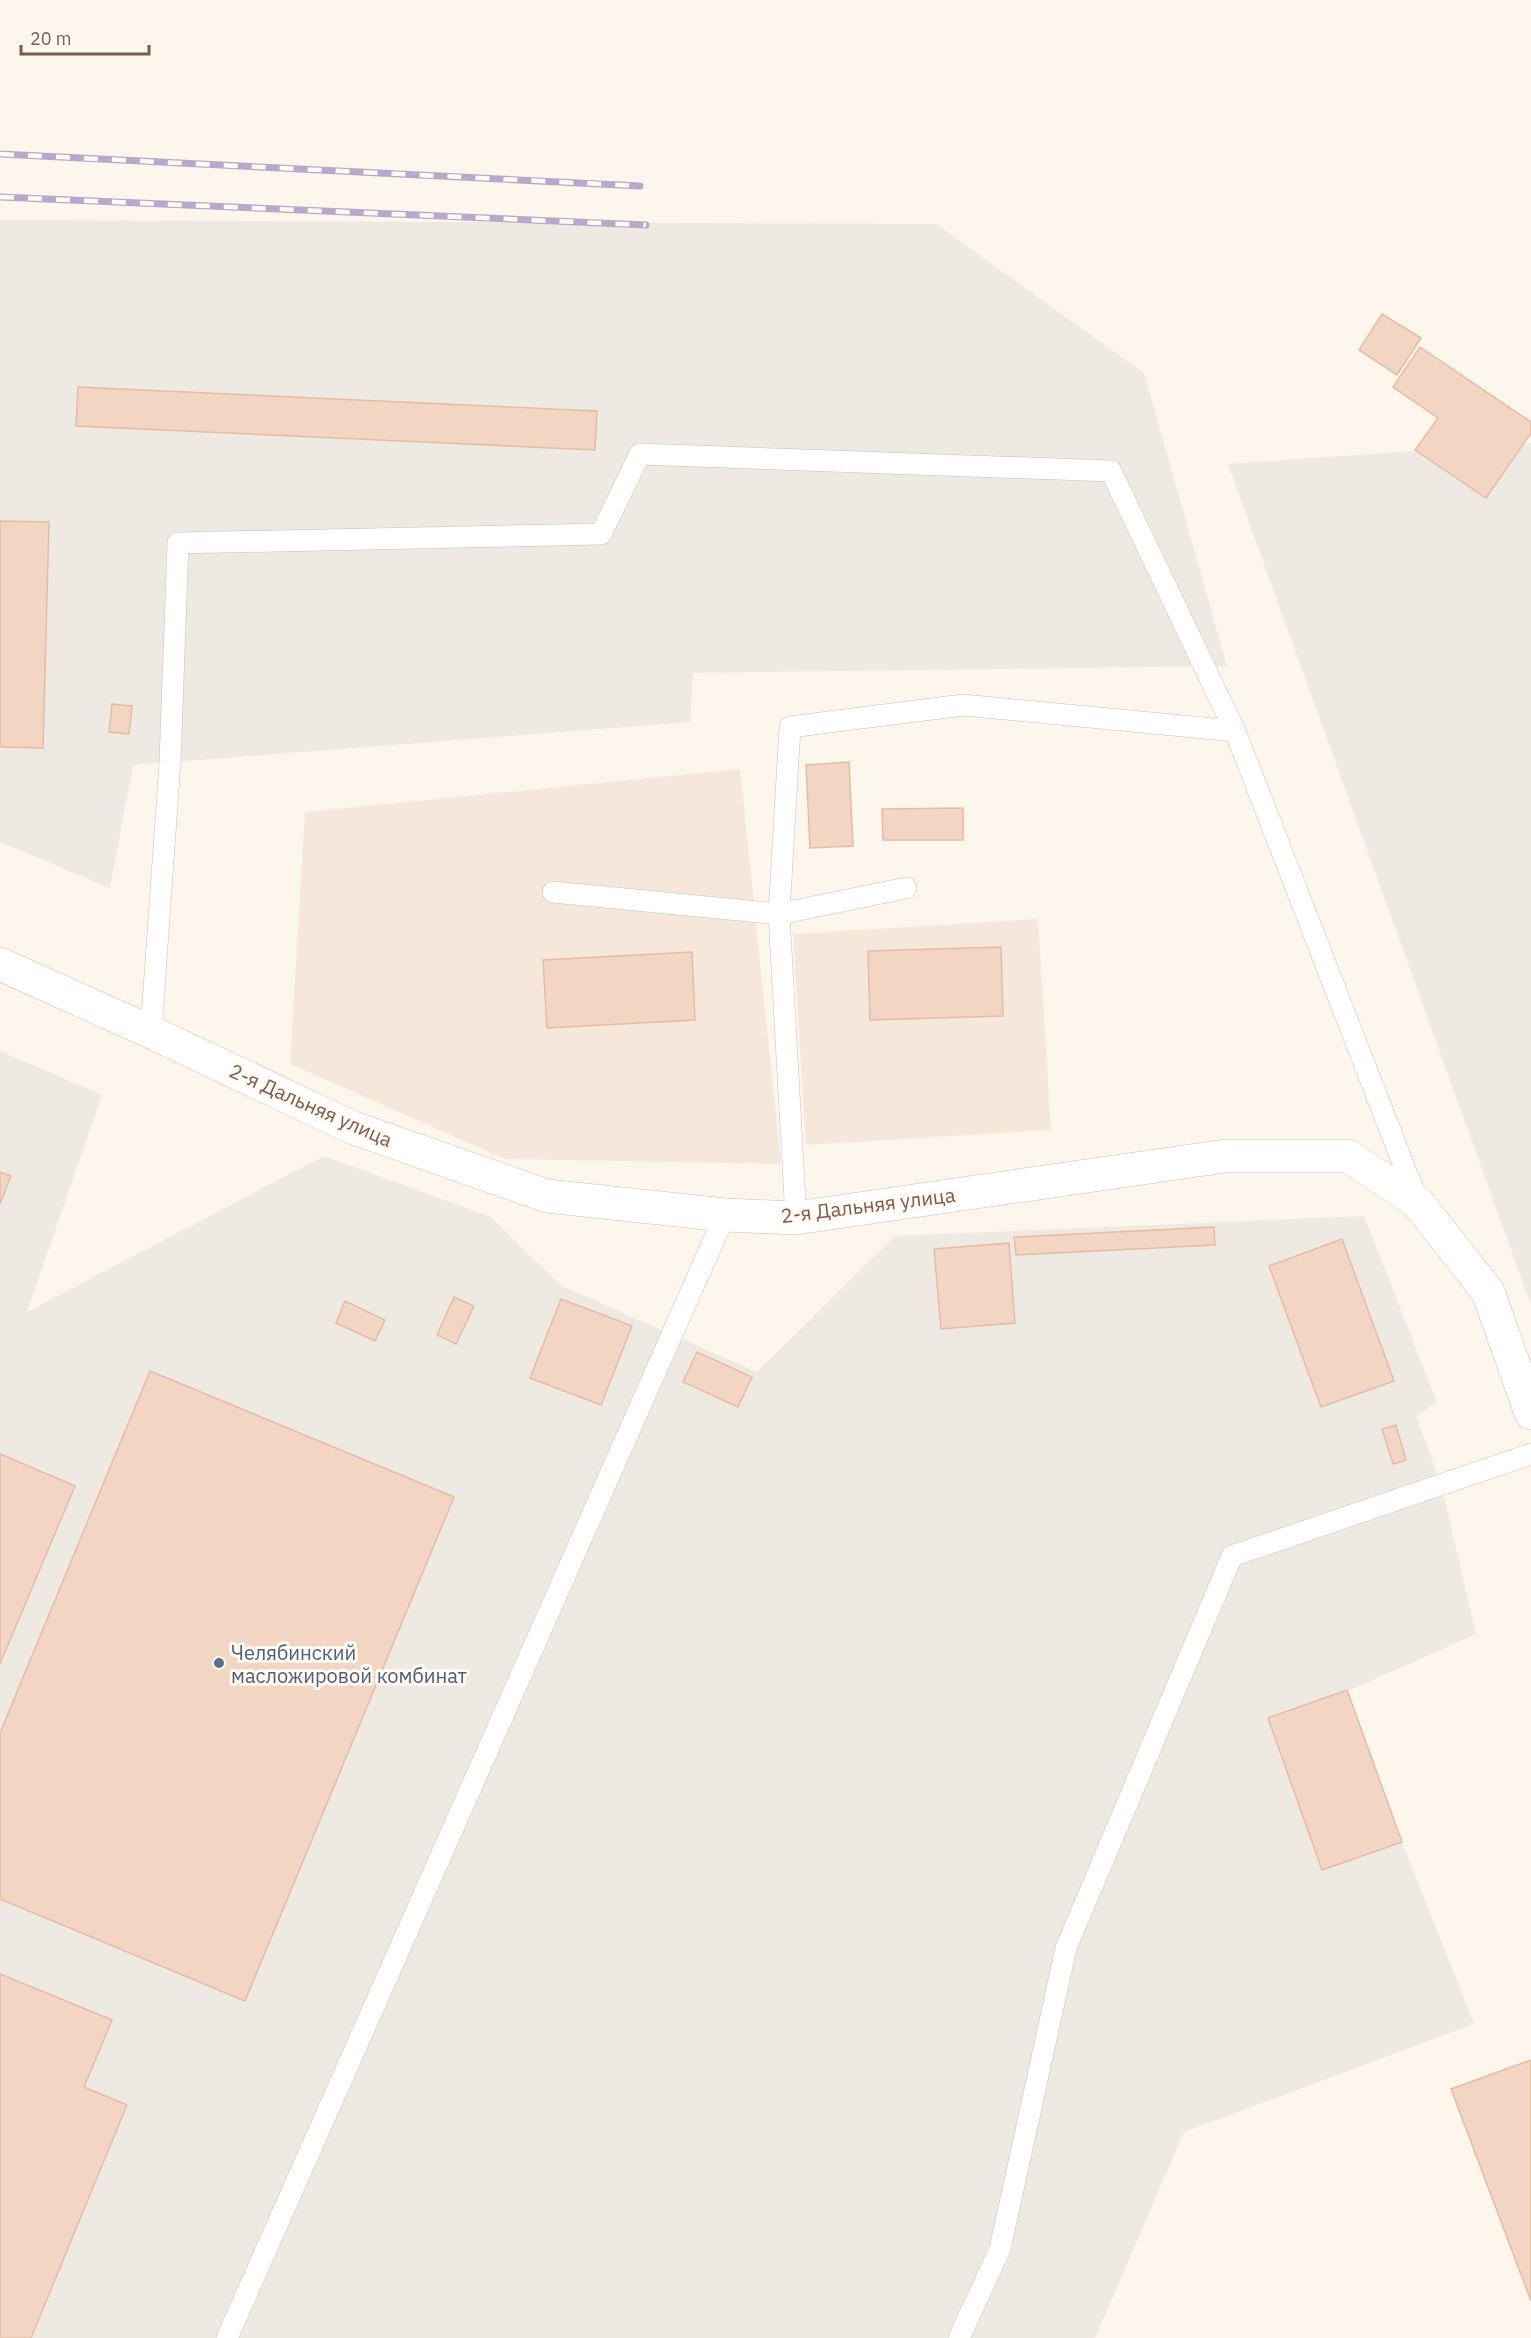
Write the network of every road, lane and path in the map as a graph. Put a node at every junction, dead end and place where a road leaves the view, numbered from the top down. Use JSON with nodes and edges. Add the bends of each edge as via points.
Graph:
{"nodes":[{"id":1,"x":1235,"y":731,"type":"junction"},
{"id":2,"x":906,"y":888,"type":"dead end"},
{"id":3,"x":553,"y":892,"type":"dead end"},
{"id":4,"x":779,"y":914,"type":"junction"},
{"id":5,"x":0,"y":964,"type":"edge"},
{"id":6,"x":151,"y":1032,"type":"junction"},
{"id":7,"x":1418,"y":1203,"type":"junction"},
{"id":8,"x":725,"y":1215,"type":"junction"},
{"id":9,"x":796,"y":1218,"type":"junction"},
{"id":10,"x":1531,"y":1413,"type":"edge"},
{"id":11,"x":1531,"y":1454,"type":"edge"},
{"id":12,"x":227,"y":2338,"type":"edge"},
{"id":13,"x":959,"y":2338,"type":"edge"}],
"edges":[{"from":1,"to":4,"type":"lane","via":[[963,705],[790,727]]},
{"from":1,"to":6,"type":"lane","via":[[1111,471],[640,454],[601,534],[178,543],[170,762]]},
{"from":1,"to":7,"type":"lane"},
{"from":2,"to":4,"type":"lane"},
{"from":3,"to":4,"type":"lane"},
{"from":4,"to":9,"type":"lane"},
{"from":5,"to":6,"type":"street","name":"2-я Дальняя улица"},
{"from":6,"to":8,"type":"street","name":"2-я Дальняя улица","via":[[351,1127],[547,1196]]},
{"from":7,"to":9,"type":"street","name":"2-я Дальняя улица","via":[[1348,1156],[1225,1156]]},
{"from":7,"to":10,"type":"street","name":"2-я Дальняя улица","via":[[1488,1292]]},
{"from":8,"to":9,"type":"street","name":"2-я Дальняя улица"},
{"from":8,"to":12,"type":"lane"},
{"from":11,"to":13,"type":"lane","via":[[1232,1556],[1066,1948],[1000,2249]]}]}
